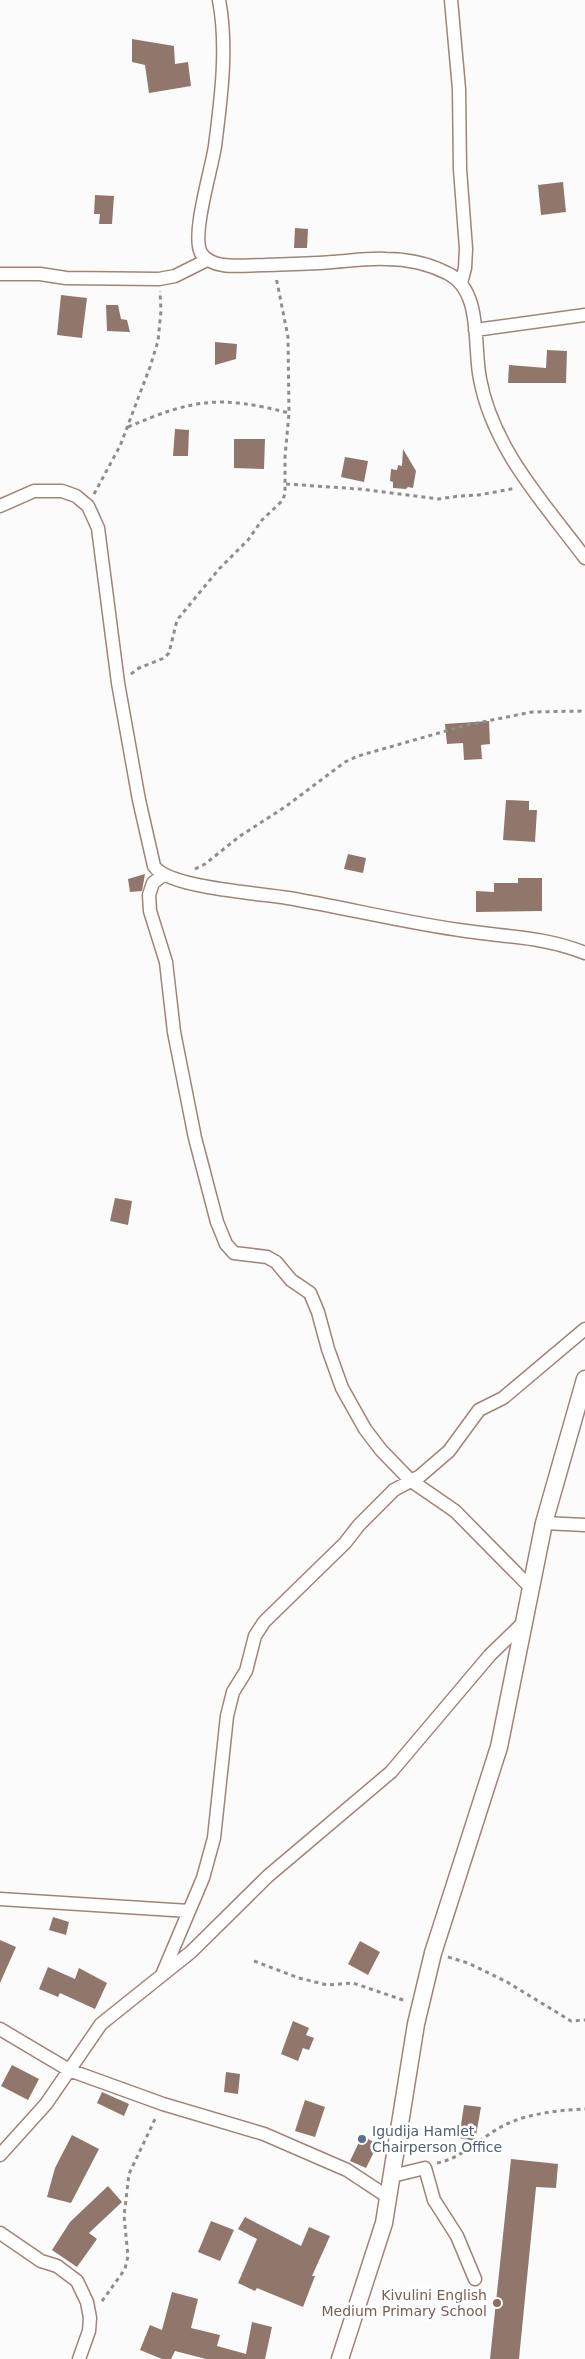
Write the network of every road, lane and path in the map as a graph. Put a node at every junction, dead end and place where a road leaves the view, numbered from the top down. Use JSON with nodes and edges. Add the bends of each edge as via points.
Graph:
{"nodes":[{"id":1,"x":219,"y":0,"type":"edge"},
{"id":2,"x":452,"y":0,"type":"edge"},
{"id":3,"x":207,"y":260,"type":"junction"},
{"id":4,"x":273,"y":264,"type":"junction"},
{"id":5,"x":0,"y":274,"type":"edge"},
{"id":6,"x":159,"y":279,"type":"junction"},
{"id":7,"x":461,"y":283,"type":"junction"},
{"id":8,"x":585,"y":315,"type":"edge"},
{"id":9,"x":475,"y":330,"type":"junction"},
{"id":10,"x":289,"y":413,"type":"junction"},
{"id":11,"x":128,"y":427,"type":"junction"},
{"id":12,"x":286,"y":484,"type":"junction"},
{"id":13,"x":528,"y":485,"type":"junction"},
{"id":14,"x":0,"y":506,"type":"edge"},
{"id":15,"x":88,"y":506,"type":"junction"},
{"id":16,"x":585,"y":558,"type":"edge"},
{"id":17,"x":118,"y":683,"type":"junction"},
{"id":18,"x":585,"y":711,"type":"edge"},
{"id":19,"x":163,"y":875,"type":"junction"},
{"id":20,"x":177,"y":880,"type":"junction"},
{"id":21,"x":585,"y":953,"type":"edge"},
{"id":22,"x":585,"y":1329,"type":"edge"},
{"id":23,"x":585,"y":1379,"type":"edge"},
{"id":24,"x":410,"y":1480,"type":"junction"},
{"id":25,"x":544,"y":1523,"type":"junction"},
{"id":26,"x":585,"y":1525,"type":"edge"},
{"id":27,"x":531,"y":1588,"type":"junction"},
{"id":28,"x":523,"y":1623,"type":"junction"},
{"id":29,"x":0,"y":1899,"type":"edge"},
{"id":30,"x":188,"y":1910,"type":"junction"},
{"id":31,"x":433,"y":1953,"type":"junction"},
{"id":32,"x":254,"y":1960,"type":"dead end"},
{"id":33,"x":162,"y":1975,"type":"junction"},
{"id":34,"x":421,"y":2006,"type":"junction"},
{"id":35,"x":585,"y":2020,"type":"edge"},
{"id":36,"x":0,"y":2028,"type":"edge"},
{"id":37,"x":69,"y":2070,"type":"junction"},
{"id":38,"x":162,"y":2104,"type":"junction"},
{"id":39,"x":585,"y":2109,"type":"edge"},
{"id":40,"x":0,"y":2155,"type":"edge"},
{"id":41,"x":434,"y":2164,"type":"dead end"},
{"id":42,"x":392,"y":2176,"type":"junction"},
{"id":43,"x":388,"y":2197,"type":"junction"},
{"id":44,"x":0,"y":2233,"type":"edge"},
{"id":45,"x":475,"y":2279,"type":"dead end"},
{"id":46,"x":90,"y":2318,"type":"junction"},
{"id":47,"x":79,"y":2359,"type":"edge"},
{"id":48,"x":340,"y":2359,"type":"edge"}],
"edges":[{"from":1,"to":3,"type":"street","via":[[223,46],[220,102],[199,244]]},
{"from":2,"to":7,"type":"street","via":[[466,249]]},
{"from":3,"to":4,"type":"street","via":[[222,265]]},
{"from":3,"to":6,"type":"street","via":[[176,276]]},
{"from":4,"to":7,"type":"street","via":[[405,260],[448,274]]},
{"from":4,"to":10,"type":"path","via":[[288,337]]},
{"from":5,"to":6,"type":"street"},
{"from":6,"to":11,"type":"path","via":[[161,311],[158,341]]},
{"from":7,"to":9,"type":"street","via":[[470,296]]},
{"from":8,"to":9,"type":"street"},
{"from":9,"to":13,"type":"street","via":[[480,381],[491,415],[497,432]]},
{"from":10,"to":11,"type":"path","via":[[251,403],[202,402],[177,407]]},
{"from":10,"to":12,"type":"path"},
{"from":11,"to":15,"type":"path"},
{"from":12,"to":13,"type":"path","via":[[439,499]]},
{"from":12,"to":17,"type":"path","via":[[282,502],[262,520],[177,620],[169,653]]},
{"from":13,"to":16,"type":"street"},
{"from":14,"to":15,"type":"street","via":[[34,491],[48,490],[76,496]]},
{"from":15,"to":17,"type":"street","via":[[98,528]]},
{"from":17,"to":19,"type":"street","via":[[154,866]]},
{"from":18,"to":20,"type":"path","via":[[532,712],[466,725],[358,756],[240,836],[206,864]]},
{"from":19,"to":20,"type":"street"},
{"from":19,"to":24,"type":"street","via":[[153,883],[149,895],[150,911],[166,962],[174,1032],[216,1222],[234,1253],[267,1257],[310,1294],[352,1407],[381,1450]]},
{"from":20,"to":21,"type":"street","via":[[467,932],[538,939]]},
{"from":22,"to":24,"type":"street","via":[[503,1398],[479,1410],[449,1451],[420,1476]]},
{"from":23,"to":25,"type":"street"},
{"from":24,"to":27,"type":"street","via":[[455,1511]]},
{"from":24,"to":30,"type":"street","via":[[394,1490],[359,1525],[345,1543],[264,1622],[255,1636],[246,1671],[233,1692],[227,1716],[214,1838],[203,1878]]},
{"from":25,"to":26,"type":"street"},
{"from":25,"to":27,"type":"street"},
{"from":27,"to":28,"type":"street"},
{"from":28,"to":31,"type":"street","via":[[499,1747]]},
{"from":28,"to":33,"type":"street","via":[[490,1655],[391,1772],[268,1876],[191,1952]]},
{"from":29,"to":30,"type":"street"},
{"from":30,"to":33,"type":"street"},
{"from":31,"to":34,"type":"street"},
{"from":31,"to":35,"type":"path","via":[[468,1963],[507,1982],[571,2021]]},
{"from":32,"to":34,"type":"path","via":[[318,1983],[353,1983]]},
{"from":33,"to":37,"type":"street","via":[[101,2024]]},
{"from":34,"to":42,"type":"street"},
{"from":36,"to":37,"type":"street"},
{"from":37,"to":38,"type":"street"},
{"from":37,"to":40,"type":"street","via":[[46,2104]]},
{"from":38,"to":43,"type":"street","via":[[264,2134],[347,2170]]},
{"from":38,"to":46,"type":"path","via":[[129,2174],[124,2216],[128,2256],[125,2269]]},
{"from":39,"to":41,"type":"path","via":[[556,2110],[509,2123],[468,2149]]},
{"from":42,"to":43,"type":"street"},
{"from":42,"to":45,"type":"street","via":[[424,2168],[434,2200],[457,2236]]},
{"from":43,"to":48,"type":"street","via":[[384,2223]]},
{"from":44,"to":46,"type":"street","via":[[40,2261],[57,2266],[77,2281]]},
{"from":46,"to":47,"type":"street"}]}
